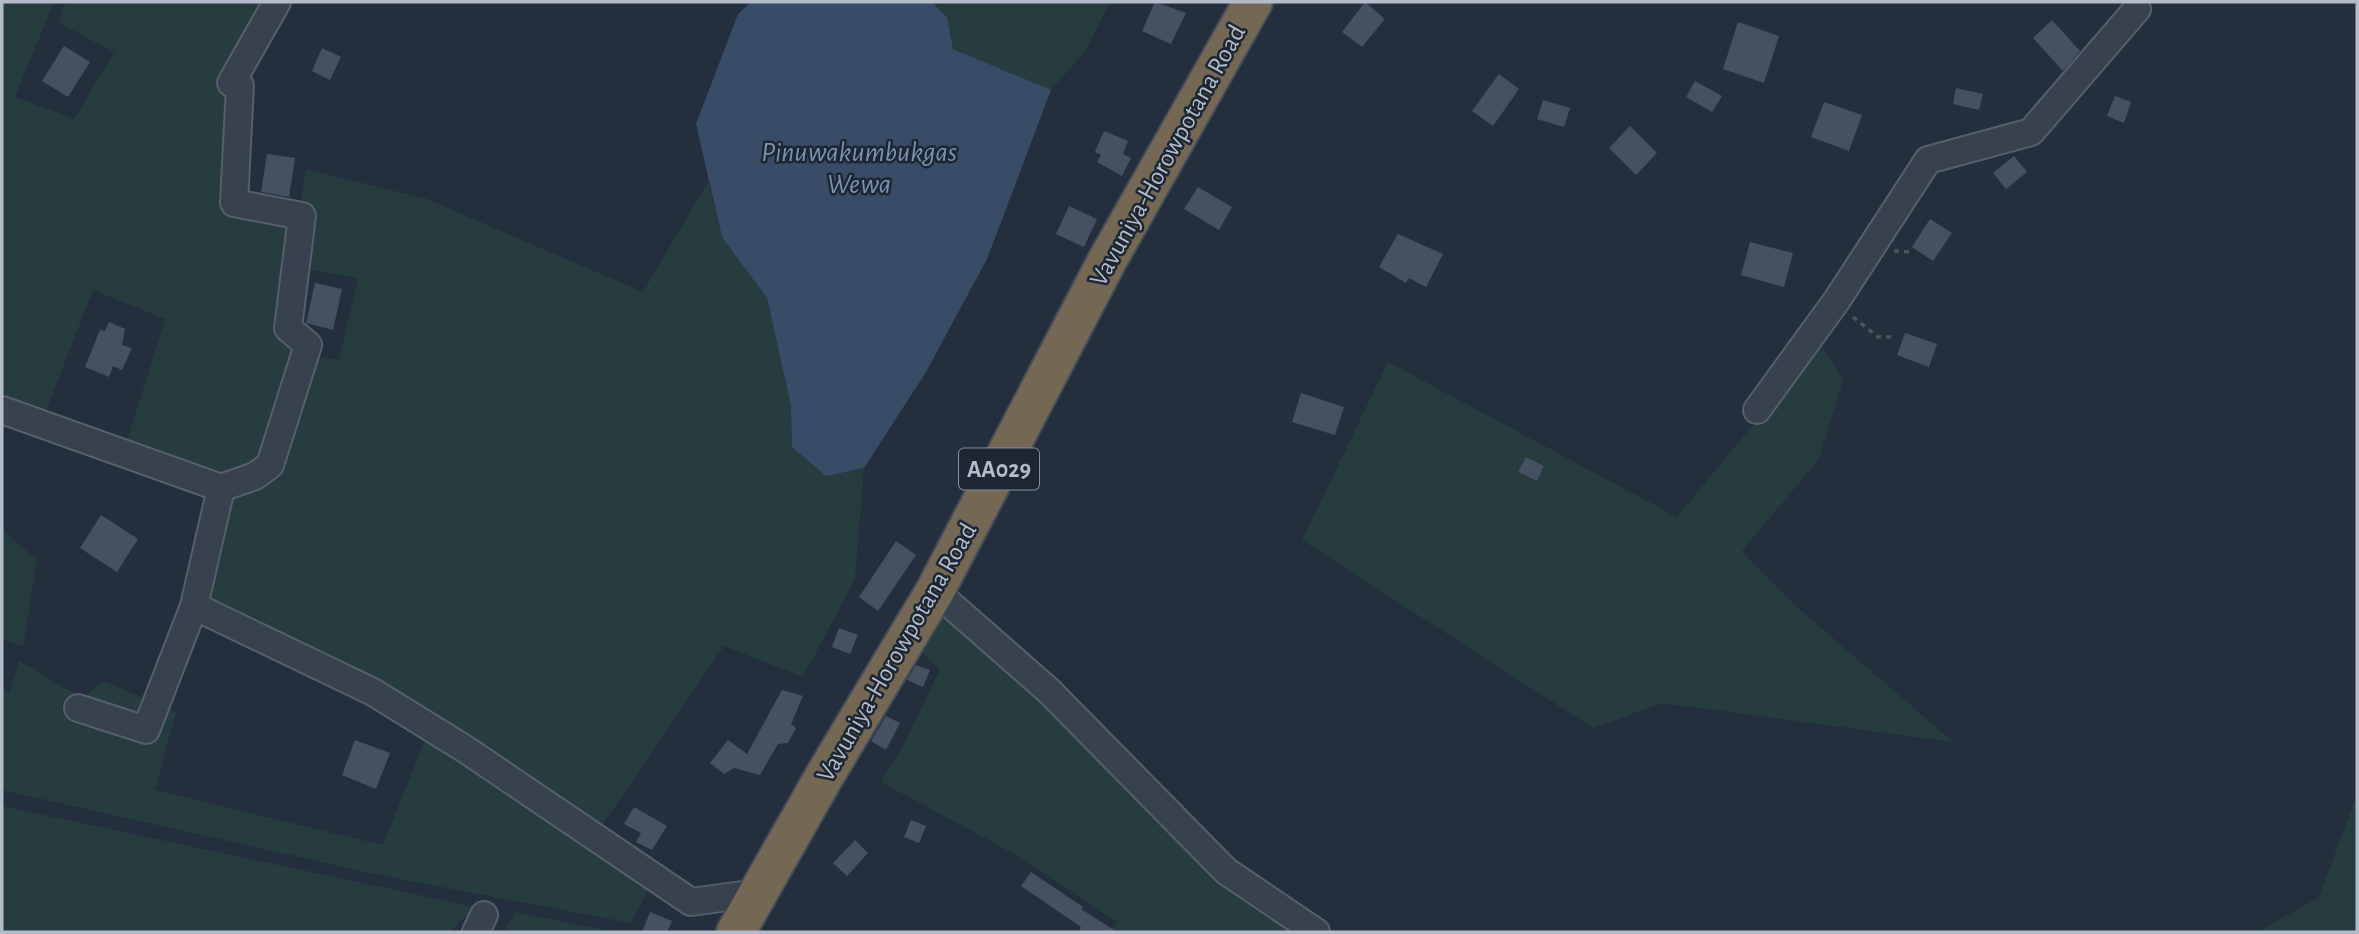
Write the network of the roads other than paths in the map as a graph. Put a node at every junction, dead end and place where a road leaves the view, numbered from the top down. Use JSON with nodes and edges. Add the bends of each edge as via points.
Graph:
{"nodes":[{"id":1,"x":277,"y":2,"type":"edge"},
{"id":2,"x":1253,"y":2,"type":"edge"},
{"id":3,"x":2135,"y":4,"type":"edge"},
{"id":4,"x":2,"y":410,"type":"edge"},
{"id":5,"x":1757,"y":410,"type":"dead end"},
{"id":6,"x":221,"y":488,"type":"junction"},
{"id":7,"x":935,"y":591,"type":"junction"},
{"id":8,"x":194,"y":606,"type":"junction"},
{"id":9,"x":78,"y":708,"type":"dead end"},
{"id":10,"x":757,"y":893,"type":"junction"},
{"id":11,"x":736,"y":932,"type":"edge"},
{"id":12,"x":1316,"y":932,"type":"edge"}],
"edges":[{"from":1,"to":6,"type":"street","via":[[231,83],[240,85],[234,203],[302,216],[288,328],[308,345],[270,465]]},
{"from":2,"to":7,"type":"highway","name":"Vavuniya-Horowpotana Road","number":"AA029","via":[[1108,259]]},
{"from":3,"to":5,"type":"street","via":[[2031,132],[1928,160],[1837,300]]},
{"from":4,"to":6,"type":"street"},
{"from":6,"to":8,"type":"street"},
{"from":7,"to":10,"type":"highway","name":"Vavuniya-Horowpotana Road","number":"AA029"},
{"from":7,"to":12,"type":"street","via":[[1049,691],[1226,871]]},
{"from":8,"to":9,"type":"street","via":[[146,730]]},
{"from":8,"to":10,"type":"street","via":[[373,692],[691,902]]},
{"from":10,"to":11,"type":"highway","name":"Vavuniya-Horowpotana Road","number":"AA029"}]}
